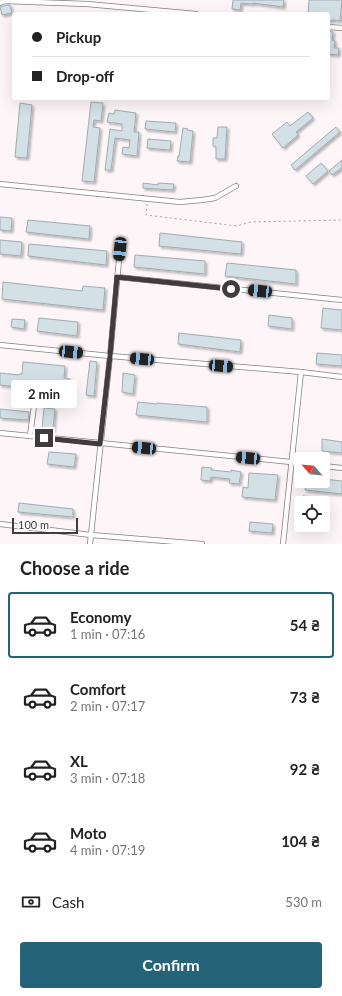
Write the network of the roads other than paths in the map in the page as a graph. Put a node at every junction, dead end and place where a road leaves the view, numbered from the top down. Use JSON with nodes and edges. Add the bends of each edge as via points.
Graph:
{"nodes":[{"id":1,"x":0,"y":3,"type":"edge"},
{"id":2,"x":103,"y":3,"type":"edge"},
{"id":3,"x":176,"y":12,"type":"edge"},
{"id":4,"x":330,"y":26,"type":"edge"},
{"id":5,"x":342,"y":28,"type":"edge"},
{"id":6,"x":0,"y":184,"type":"edge"},
{"id":7,"x":236,"y":186,"type":"dead end"},
{"id":8,"x":120,"y":249,"type":"dead end"},
{"id":9,"x":117,"y":277,"type":"junction"},
{"id":10,"x":342,"y":300,"type":"edge"},
{"id":11,"x":0,"y":345,"type":"edge"},
{"id":12,"x":110,"y":356,"type":"junction"},
{"id":13,"x":301,"y":372,"type":"junction"},
{"id":14,"x":342,"y":377,"type":"edge"},
{"id":15,"x":34,"y":406,"type":"dead end"},
{"id":16,"x":0,"y":433,"type":"edge"},
{"id":17,"x":30,"y":436,"type":"junction"},
{"id":18,"x":100,"y":444,"type":"junction"},
{"id":19,"x":292,"y":462,"type":"junction"},
{"id":20,"x":330,"y":467,"type":"edge"},
{"id":21,"x":342,"y":468,"type":"edge"},
{"id":22,"x":0,"y":524,"type":"edge"},
{"id":23,"x":91,"y":534,"type":"junction"},
{"id":24,"x":90,"y":544,"type":"edge"},
{"id":25,"x":202,"y":544,"type":"edge"},
{"id":26,"x":283,"y":544,"type":"edge"}],
"edges":[{"from":1,"to":2,"type":"street"},
{"from":2,"to":3,"type":"street"},
{"from":4,"to":5,"type":"street"},
{"from":6,"to":7,"type":"street","via":[[180,202],[216,198]]},
{"from":8,"to":9,"type":"street"},
{"from":9,"to":10,"type":"street"},
{"from":9,"to":12,"type":"street"},
{"from":11,"to":12,"type":"street"},
{"from":12,"to":13,"type":"street"},
{"from":12,"to":18,"type":"street"},
{"from":13,"to":14,"type":"street"},
{"from":13,"to":19,"type":"street"},
{"from":15,"to":17,"type":"street"},
{"from":16,"to":17,"type":"street"},
{"from":17,"to":18,"type":"street"},
{"from":18,"to":19,"type":"street"},
{"from":18,"to":23,"type":"street"},
{"from":19,"to":26,"type":"street"},
{"from":20,"to":21,"type":"street"},
{"from":22,"to":23,"type":"street"},
{"from":23,"to":24,"type":"street"},
{"from":23,"to":25,"type":"street"}]}
